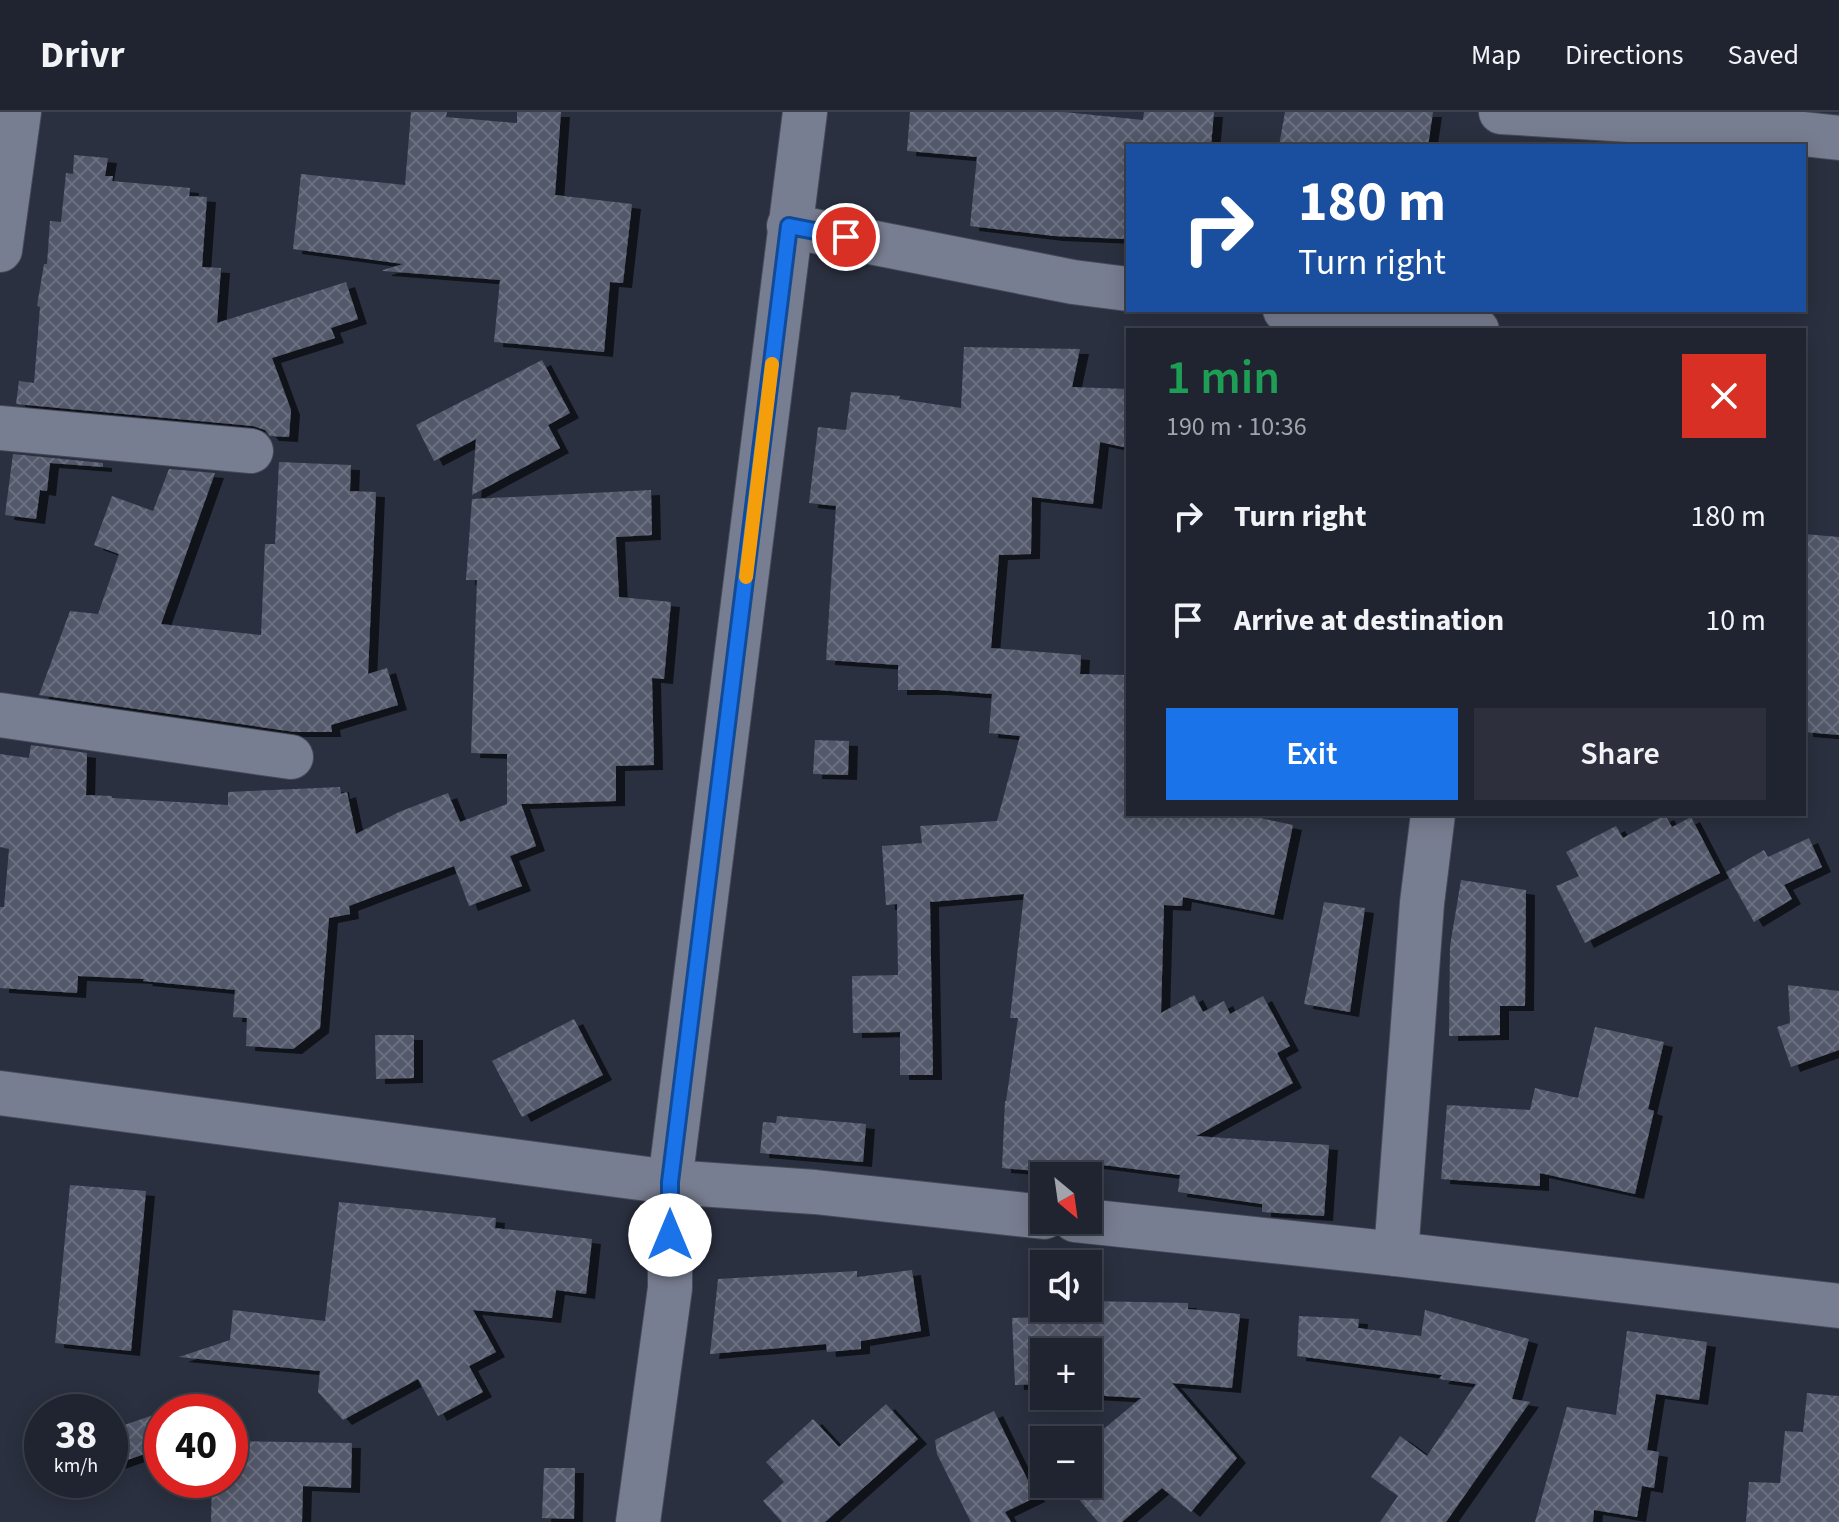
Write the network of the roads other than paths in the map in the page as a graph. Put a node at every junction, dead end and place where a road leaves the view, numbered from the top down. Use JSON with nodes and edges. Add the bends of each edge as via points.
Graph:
{"nodes":[{"id":1,"x":19,"y":112,"type":"edge"},
{"id":2,"x":805,"y":112,"type":"edge"},
{"id":3,"x":1501,"y":112,"type":"edge"},
{"id":4,"x":1839,"y":138,"type":"edge"},
{"id":5,"x":1498,"y":144,"type":"edge"},
{"id":6,"x":789,"y":226,"type":"junction"},
{"id":7,"x":0,"y":250,"type":"edge"},
{"id":8,"x":1126,"y":289,"type":"edge"},
{"id":9,"x":1300,"y":312,"type":"edge"},
{"id":10,"x":1455,"y":328,"type":"edge"},
{"id":11,"x":0,"y":428,"type":"edge"},
{"id":12,"x":251,"y":451,"type":"dead end"},
{"id":13,"x":0,"y":715,"type":"edge"},
{"id":14,"x":291,"y":757,"type":"dead end"},
{"id":15,"x":1433,"y":816,"type":"edge"},
{"id":16,"x":0,"y":1093,"type":"edge"},
{"id":17,"x":670,"y":1182,"type":"junction"},
{"id":18,"x":1030,"y":1215,"type":"edge"},
{"id":19,"x":1102,"y":1223,"type":"edge"},
{"id":20,"x":1396,"y":1254,"type":"junction"},
{"id":21,"x":1839,"y":1306,"type":"edge"},
{"id":22,"x":638,"y":1522,"type":"edge"}],
"edges":[{"from":1,"to":7,"type":"street"},
{"from":2,"to":6,"type":"street"},
{"from":3,"to":4,"type":"street"},
{"from":3,"to":5,"type":"street"},
{"from":6,"to":8,"type":"street"},
{"from":6,"to":17,"type":"street"},
{"from":9,"to":10,"type":"street"},
{"from":11,"to":12,"type":"street"},
{"from":13,"to":14,"type":"street"},
{"from":15,"to":20,"type":"street"},
{"from":16,"to":17,"type":"street"},
{"from":17,"to":18,"type":"street"},
{"from":17,"to":22,"type":"street","via":[[670,1288]]},
{"from":19,"to":20,"type":"street"},
{"from":20,"to":21,"type":"street"}]}
